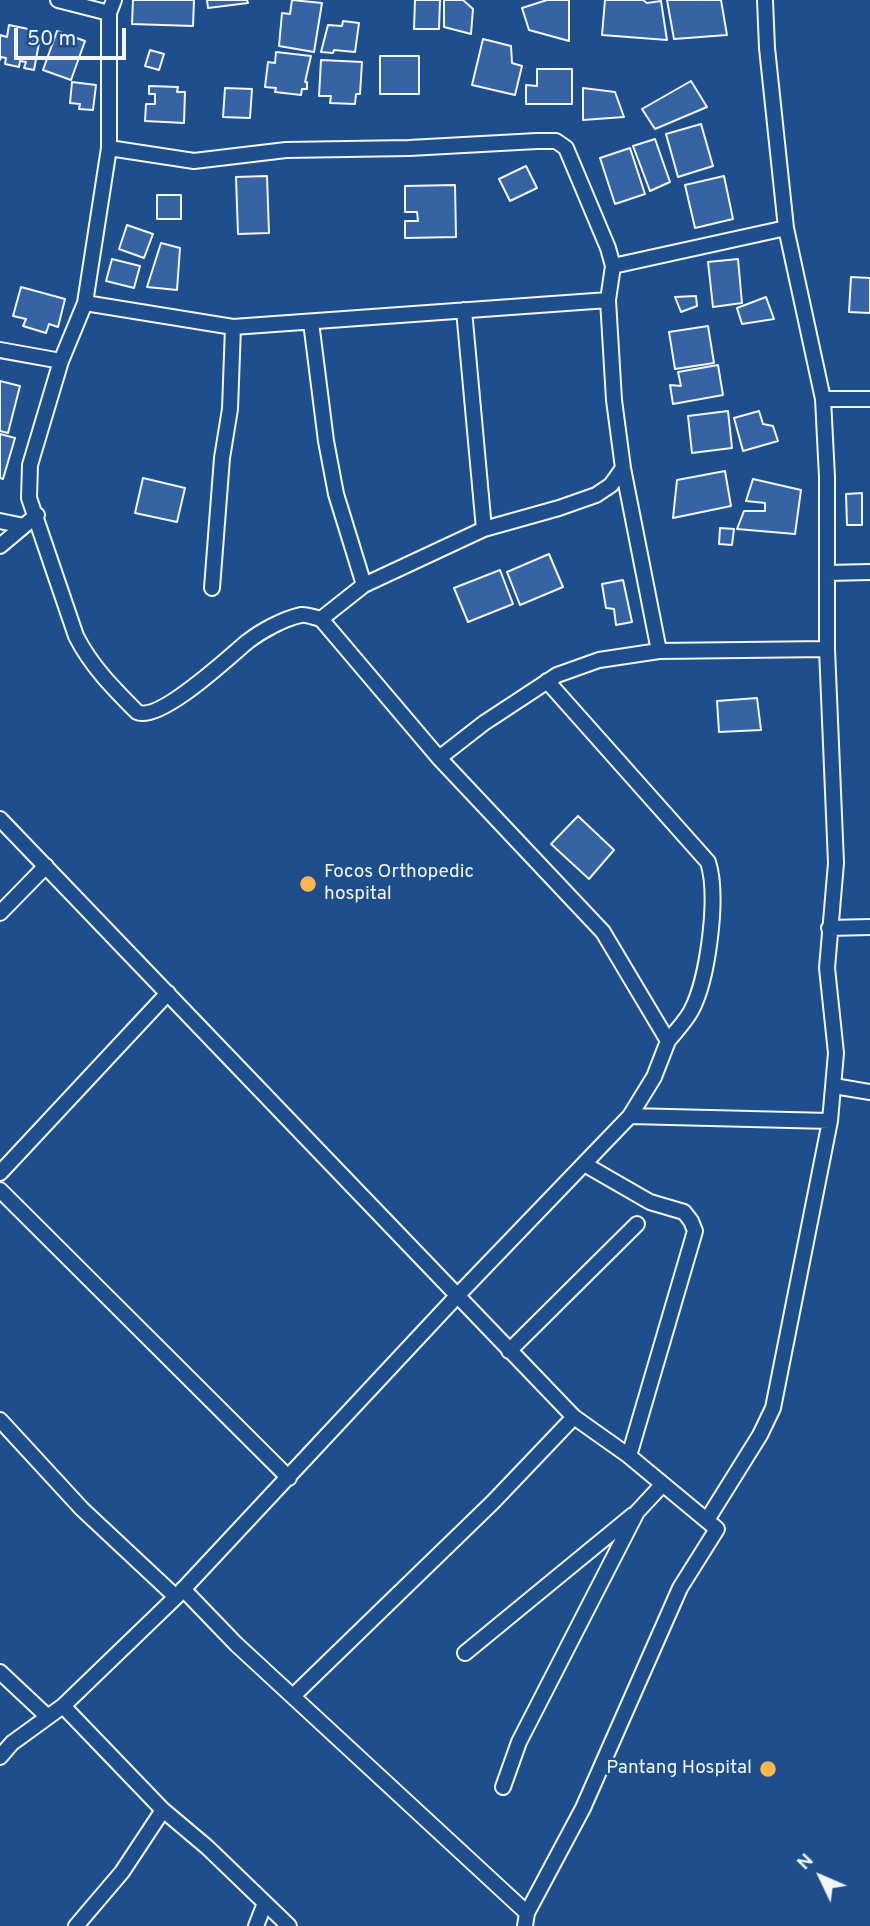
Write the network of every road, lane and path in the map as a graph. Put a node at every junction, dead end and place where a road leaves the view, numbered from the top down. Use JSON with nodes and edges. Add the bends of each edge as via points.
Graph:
{"nodes":[{"id":1,"x":58,"y":0,"type":"edge"},
{"id":2,"x":765,"y":0,"type":"edge"},
{"id":3,"x":112,"y":7,"type":"edge"},
{"id":4,"x":109,"y":148,"type":"junction"},
{"id":5,"x":786,"y":228,"type":"junction"},
{"id":6,"x":613,"y":266,"type":"junction"},
{"id":7,"x":608,"y":300,"type":"junction"},
{"id":8,"x":85,"y":303,"type":"junction"},
{"id":9,"x":464,"y":310,"type":"junction"},
{"id":10,"x":311,"y":321,"type":"junction"},
{"id":11,"x":233,"y":327,"type":"junction"},
{"id":12,"x":0,"y":350,"type":"edge"},
{"id":13,"x":61,"y":361,"type":"junction"},
{"id":14,"x":823,"y":399,"type":"junction"},
{"id":15,"x":870,"y":399,"type":"edge"},
{"id":16,"x":623,"y":468,"type":"junction"},
{"id":17,"x":37,"y":515,"type":"junction"},
{"id":18,"x":0,"y":521,"type":"edge"},
{"id":19,"x":24,"y":526,"type":"junction"},
{"id":20,"x":484,"y":529,"type":"junction"},
{"id":21,"x":0,"y":547,"type":"edge"},
{"id":22,"x":870,"y":572,"type":"edge"},
{"id":23,"x":828,"y":573,"type":"junction"},
{"id":24,"x":364,"y":585,"type":"junction"},
{"id":25,"x":212,"y":588,"type":"dead end"},
{"id":26,"x":321,"y":619,"type":"junction"},
{"id":27,"x":827,"y":649,"type":"junction"},
{"id":28,"x":659,"y":651,"type":"junction"},
{"id":29,"x":547,"y":681,"type":"junction"},
{"id":30,"x":439,"y":758,"type":"junction"},
{"id":31,"x":0,"y":819,"type":"edge"},
{"id":32,"x":46,"y":866,"type":"junction"},
{"id":33,"x":0,"y":913,"type":"edge"},
{"id":34,"x":870,"y":927,"type":"edge"},
{"id":35,"x":829,"y":928,"type":"junction"},
{"id":36,"x":168,"y":993,"type":"junction"},
{"id":37,"x":668,"y":1041,"type":"junction"},
{"id":38,"x":834,"y":1086,"type":"junction"},
{"id":39,"x":870,"y":1092,"type":"edge"},
{"id":40,"x":630,"y":1116,"type":"junction"},
{"id":41,"x":830,"y":1121,"type":"junction"},
{"id":42,"x":584,"y":1164,"type":"junction"},
{"id":43,"x":0,"y":1173,"type":"edge"},
{"id":44,"x":0,"y":1189,"type":"edge"},
{"id":45,"x":637,"y":1224,"type":"dead end"},
{"id":46,"x":457,"y":1296,"type":"junction"},
{"id":47,"x":509,"y":1351,"type":"junction"},
{"id":48,"x":574,"y":1417,"type":"junction"},
{"id":49,"x":0,"y":1420,"type":"edge"},
{"id":50,"x":629,"y":1456,"type":"junction"},
{"id":51,"x":289,"y":1478,"type":"junction"},
{"id":52,"x":663,"y":1484,"type":"junction"},
{"id":53,"x":637,"y":1512,"type":"junction"},
{"id":54,"x":707,"y":1520,"type":"junction"},
{"id":55,"x":180,"y":1593,"type":"junction"},
{"id":56,"x":465,"y":1653,"type":"dead end"},
{"id":57,"x":0,"y":1672,"type":"edge"},
{"id":58,"x":293,"y":1696,"type":"junction"},
{"id":59,"x":63,"y":1706,"type":"junction"},
{"id":60,"x":48,"y":1717,"type":"junction"},
{"id":61,"x":0,"y":1757,"type":"edge"},
{"id":62,"x":503,"y":1787,"type":"dead end"},
{"id":63,"x":163,"y":1810,"type":"junction"},
{"id":64,"x":265,"y":1903,"type":"junction"},
{"id":65,"x":526,"y":1919,"type":"edge"},
{"id":66,"x":76,"y":1926,"type":"edge"},
{"id":67,"x":256,"y":1926,"type":"edge"},
{"id":68,"x":289,"y":1926,"type":"edge"}],
"edges":[{"from":1,"to":3,"type":"street"},
{"from":2,"to":5,"type":"street"},
{"from":3,"to":4,"type":"street"},
{"from":4,"to":6,"type":"street","via":[[194,160],[286,150],[556,141],[566,148]]},
{"from":4,"to":8,"type":"street"},
{"from":5,"to":6,"type":"street"},
{"from":5,"to":14,"type":"street"},
{"from":6,"to":7,"type":"street"},
{"from":7,"to":9,"type":"street"},
{"from":7,"to":16,"type":"street"},
{"from":8,"to":11,"type":"street"},
{"from":8,"to":13,"type":"street"},
{"from":9,"to":10,"type":"street"},
{"from":9,"to":20,"type":"street"},
{"from":10,"to":11,"type":"street"},
{"from":10,"to":24,"type":"street","via":[[336,494]]},
{"from":11,"to":25,"type":"street","via":[[230,409]]},
{"from":12,"to":13,"type":"street"},
{"from":13,"to":17,"type":"street","via":[[30,465],[29,498]]},
{"from":14,"to":15,"type":"street"},
{"from":14,"to":23,"type":"street"},
{"from":16,"to":20,"type":"street","via":[[611,485],[596,495]]},
{"from":16,"to":28,"type":"street"},
{"from":17,"to":19,"type":"street"},
{"from":17,"to":26,"type":"street","via":[[83,651],[142,715],[174,700],[271,627],[303,614]]},
{"from":18,"to":19,"type":"street"},
{"from":19,"to":21,"type":"street"},
{"from":20,"to":24,"type":"street"},
{"from":22,"to":23,"type":"street"},
{"from":23,"to":27,"type":"street"},
{"from":24,"to":26,"type":"street"},
{"from":26,"to":30,"type":"street"},
{"from":27,"to":28,"type":"street"},
{"from":27,"to":35,"type":"street","via":[[836,863]]},
{"from":28,"to":29,"type":"street","via":[[599,660]]},
{"from":29,"to":30,"type":"street"},
{"from":29,"to":37,"type":"street","via":[[708,862],[712,875],[708,950],[690,1013]]},
{"from":30,"to":37,"type":"street","via":[[603,932]]},
{"from":31,"to":32,"type":"street"},
{"from":32,"to":33,"type":"street"},
{"from":32,"to":36,"type":"street"},
{"from":34,"to":35,"type":"street"},
{"from":35,"to":38,"type":"street"},
{"from":36,"to":43,"type":"street"},
{"from":36,"to":46,"type":"street"},
{"from":37,"to":40,"type":"street","via":[[654,1077]]},
{"from":38,"to":39,"type":"street"},
{"from":38,"to":41,"type":"street"},
{"from":40,"to":41,"type":"street"},
{"from":40,"to":42,"type":"street"},
{"from":41,"to":54,"type":"street","via":[[773,1408]]},
{"from":42,"to":46,"type":"street"},
{"from":42,"to":50,"type":"street","via":[[650,1202],[684,1212],[695,1231]]},
{"from":44,"to":51,"type":"street"},
{"from":45,"to":47,"type":"street"},
{"from":46,"to":47,"type":"street"},
{"from":46,"to":51,"type":"street"},
{"from":47,"to":48,"type":"street"},
{"from":48,"to":50,"type":"street"},
{"from":48,"to":58,"type":"street"},
{"from":49,"to":55,"type":"street","via":[[82,1508]]},
{"from":50,"to":52,"type":"street"},
{"from":51,"to":55,"type":"street"},
{"from":52,"to":53,"type":"street"},
{"from":52,"to":54,"type":"street"},
{"from":53,"to":56,"type":"street"},
{"from":53,"to":62,"type":"street","via":[[519,1742]]},
{"from":54,"to":65,"type":"street","via":[[717,1529],[680,1588],[583,1808]]},
{"from":55,"to":58,"type":"street"},
{"from":55,"to":59,"type":"street"},
{"from":57,"to":60,"type":"street"},
{"from":58,"to":65,"type":"street"},
{"from":59,"to":60,"type":"street"},
{"from":59,"to":63,"type":"street"},
{"from":60,"to":61,"type":"street"},
{"from":63,"to":64,"type":"street"},
{"from":63,"to":66,"type":"street","via":[[121,1872]]},
{"from":64,"to":67,"type":"street"},
{"from":64,"to":68,"type":"street"}]}
